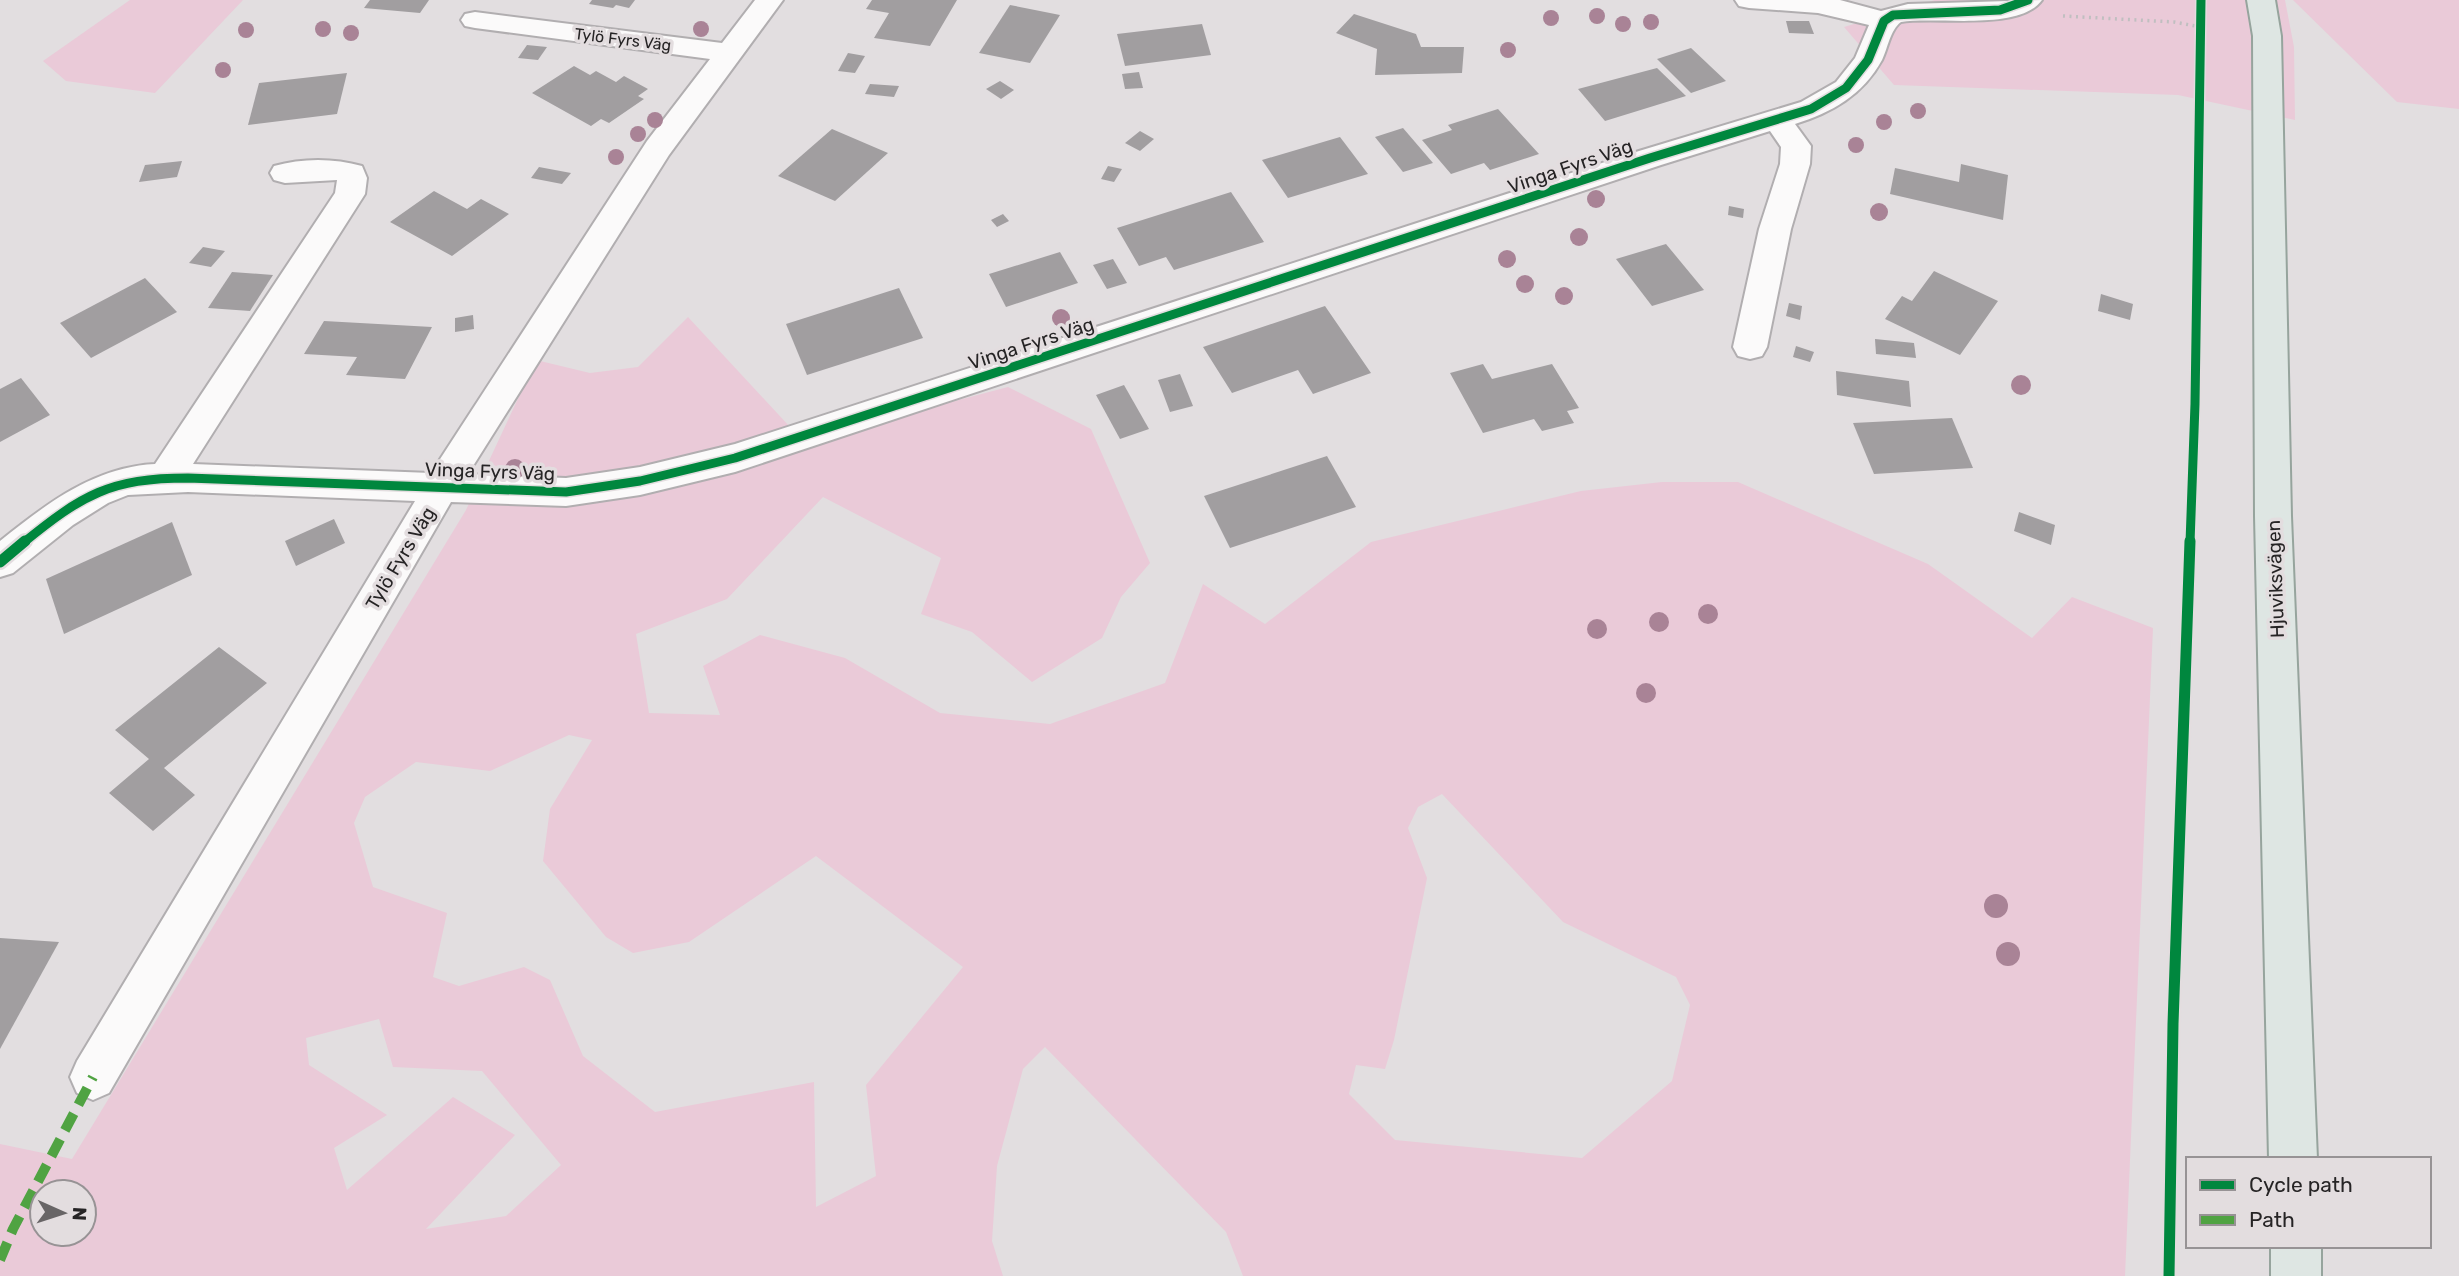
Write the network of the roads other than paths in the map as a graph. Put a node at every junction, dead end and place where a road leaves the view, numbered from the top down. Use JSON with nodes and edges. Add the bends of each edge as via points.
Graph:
{"nodes":[{"id":1,"x":769,"y":0,"type":"edge"},
{"id":2,"x":1749,"y":0,"type":"edge"},
{"id":3,"x":2262,"y":0,"type":"edge"},
{"id":4,"x":2025,"y":3,"type":"edge"},
{"id":5,"x":475,"y":20,"type":"dead end"},
{"id":6,"x":1884,"y":21,"type":"junction"},
{"id":7,"x":730,"y":53,"type":"junction"},
{"id":8,"x":1777,"y":119,"type":"junction"},
{"id":9,"x":285,"y":173,"type":"dead end"},
{"id":10,"x":1750,"y":347,"type":"dead end"},
{"id":11,"x":165,"y":478,"type":"junction"},
{"id":12,"x":442,"y":486,"type":"junction"},
{"id":13,"x":0,"y":562,"type":"edge"},
{"id":14,"x":93,"y":1077,"type":"dead end"},
{"id":15,"x":2293,"y":1157,"type":"edge"},
{"id":16,"x":2295,"y":1248,"type":"edge"},
{"id":17,"x":2296,"y":1276,"type":"edge"}],
"edges":[{"from":1,"to":7,"type":"street","name":"Tylö Fyrs Väg"},
{"from":2,"to":6,"type":"street","via":[[1832,5]]},
{"from":3,"to":15,"type":"main road","name":"Hjuviksvägen","via":[[2267,36],[2273,516]]},
{"from":4,"to":6,"type":"street","via":[[1978,11],[1901,13]]},
{"from":5,"to":7,"type":"street","name":"Tylö Fyrs Väg"},
{"from":6,"to":8,"type":"street","name":"Vinga Fyrs Väg","via":[[1868,60],[1846,88],[1811,109]]},
{"from":7,"to":12,"type":"street","name":"Tylö Fyrs Väg","via":[[658,148]]},
{"from":8,"to":10,"type":"street","via":[[1797,146],[1795,164],[1775,229]]},
{"from":8,"to":12,"type":"street","name":"Vinga Fyrs Väg","via":[[735,458],[640,481],[566,492]]},
{"from":9,"to":11,"type":"street","via":[[351,173],[350,194]]},
{"from":11,"to":12,"type":"street","name":"Vinga Fyrs Väg"},
{"from":11,"to":13,"type":"street","name":"Vinga Fyrs Väg","via":[[127,481],[99,493],[46,524]]},
{"from":12,"to":14,"type":"street","name":"Tylö Fyrs Väg"},
{"from":16,"to":17,"type":"main road"}]}
